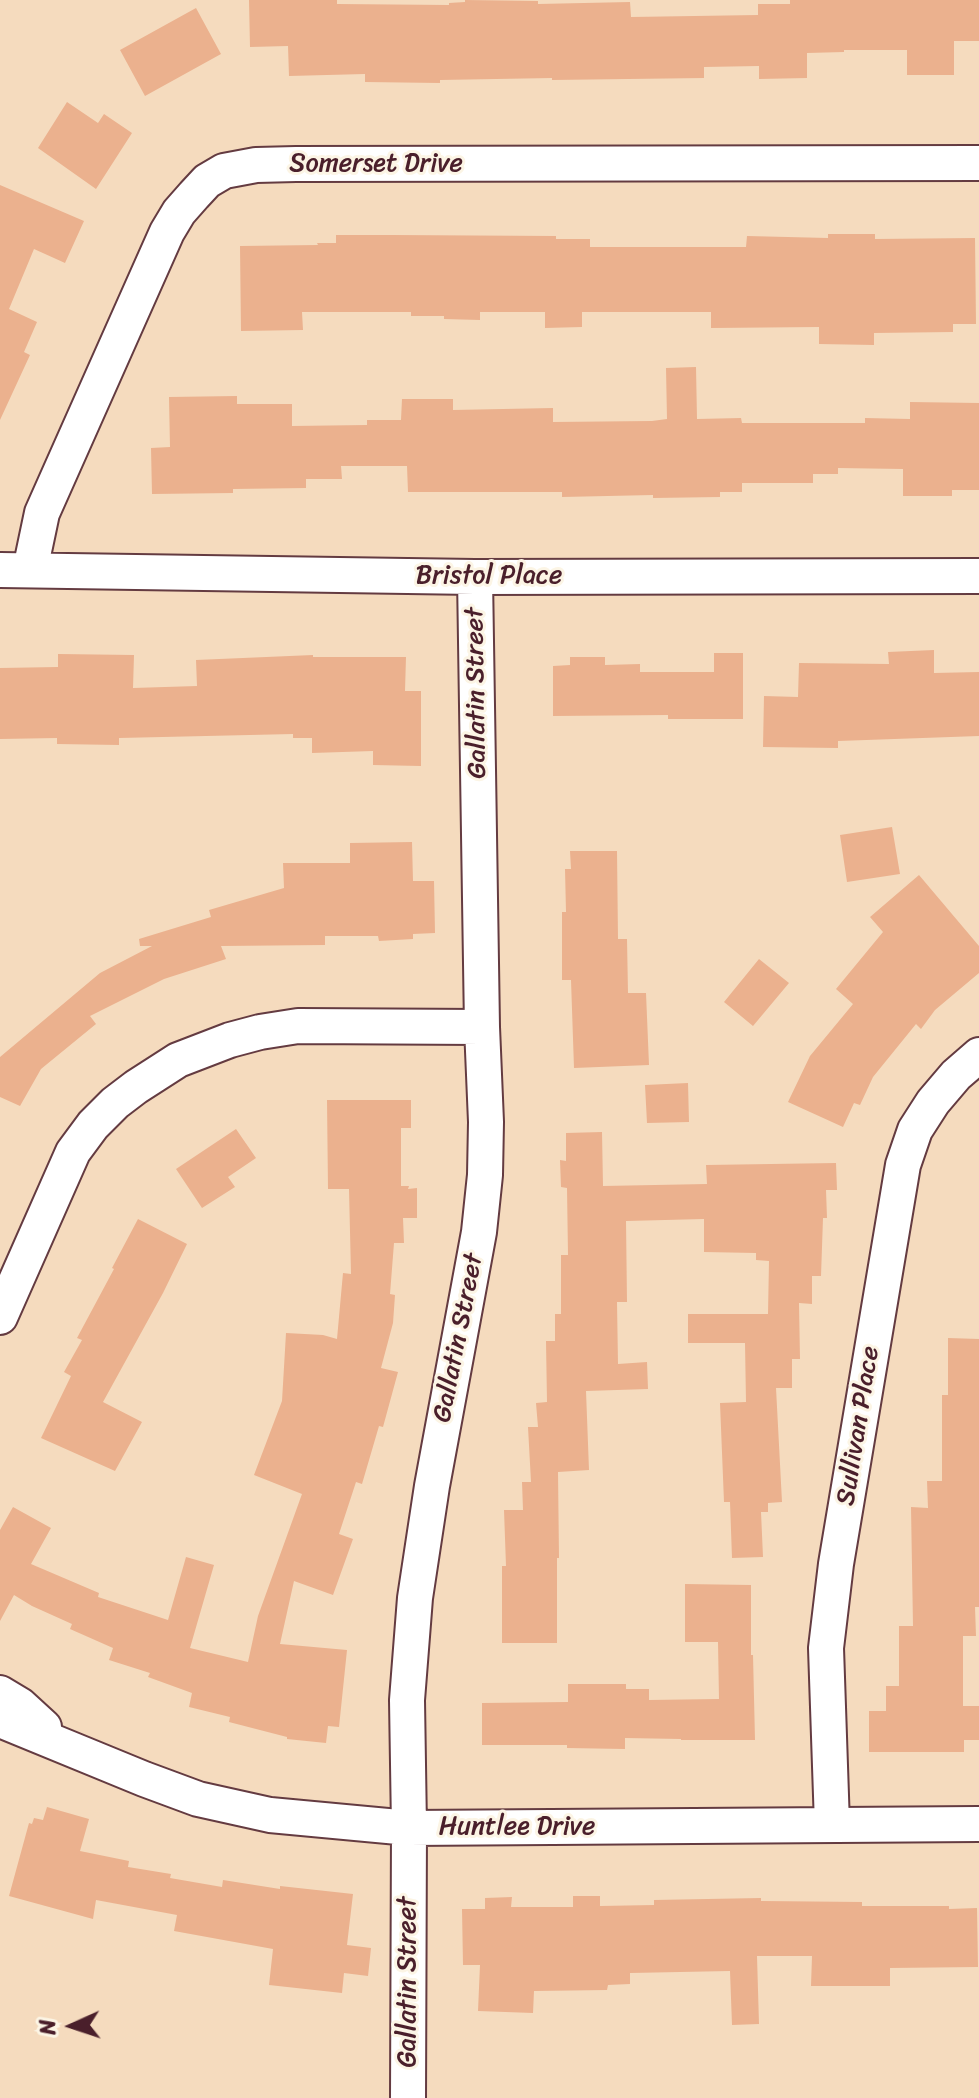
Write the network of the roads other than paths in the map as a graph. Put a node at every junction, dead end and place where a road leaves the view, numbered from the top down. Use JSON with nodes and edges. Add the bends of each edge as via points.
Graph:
{"nodes":[{"id":1,"x":979,"y":163,"type":"edge"},
{"id":2,"x":15,"y":570,"type":"edge"},
{"id":3,"x":979,"y":576,"type":"edge"},
{"id":4,"x":475,"y":577,"type":"junction"},
{"id":5,"x":482,"y":1027,"type":"junction"},
{"id":6,"x":979,"y":1055,"type":"edge"},
{"id":7,"x":0,"y":1317,"type":"edge"},
{"id":8,"x":0,"y":1693,"type":"edge"},
{"id":9,"x":0,"y":1720,"type":"edge"},
{"id":10,"x":68,"y":1748,"type":"junction"},
{"id":11,"x":979,"y":1824,"type":"edge"},
{"id":12,"x":832,"y":1825,"type":"junction"},
{"id":13,"x":409,"y":1828,"type":"junction"},
{"id":14,"x":408,"y":2098,"type":"edge"}],
"edges":[{"from":1,"to":2,"type":"street","name":"Somerset Drive","via":[[296,164],[224,171],[207,181],[167,232]]},
{"from":2,"to":4,"type":"street","name":"Bristol Place"},
{"from":3,"to":4,"type":"street","name":"Bristol Place"},
{"from":4,"to":5,"type":"street","name":"Gallatin Street"},
{"from":5,"to":7,"type":"street","via":[[298,1026],[230,1040],[178,1060],[115,1103],[73,1152]]},
{"from":5,"to":13,"type":"street","name":"Gallatin Street","via":[[485,1175],[415,1598],[407,1700]]},
{"from":6,"to":12,"type":"street","name":"Sullivan Place","via":[[933,1102],[915,1130],[903,1165],[826,1648]]},
{"from":8,"to":10,"type":"street","name":"Huntlee Drive"},
{"from":9,"to":10,"type":"street","name":"Huntlee Drive"},
{"from":10,"to":13,"type":"street","name":"Huntlee Drive","via":[[198,1799],[270,1815]]},
{"from":11,"to":12,"type":"street","name":"Huntlee Drive"},
{"from":12,"to":13,"type":"street","name":"Huntlee Drive"},
{"from":13,"to":14,"type":"street","name":"Gallatin Street"}]}
